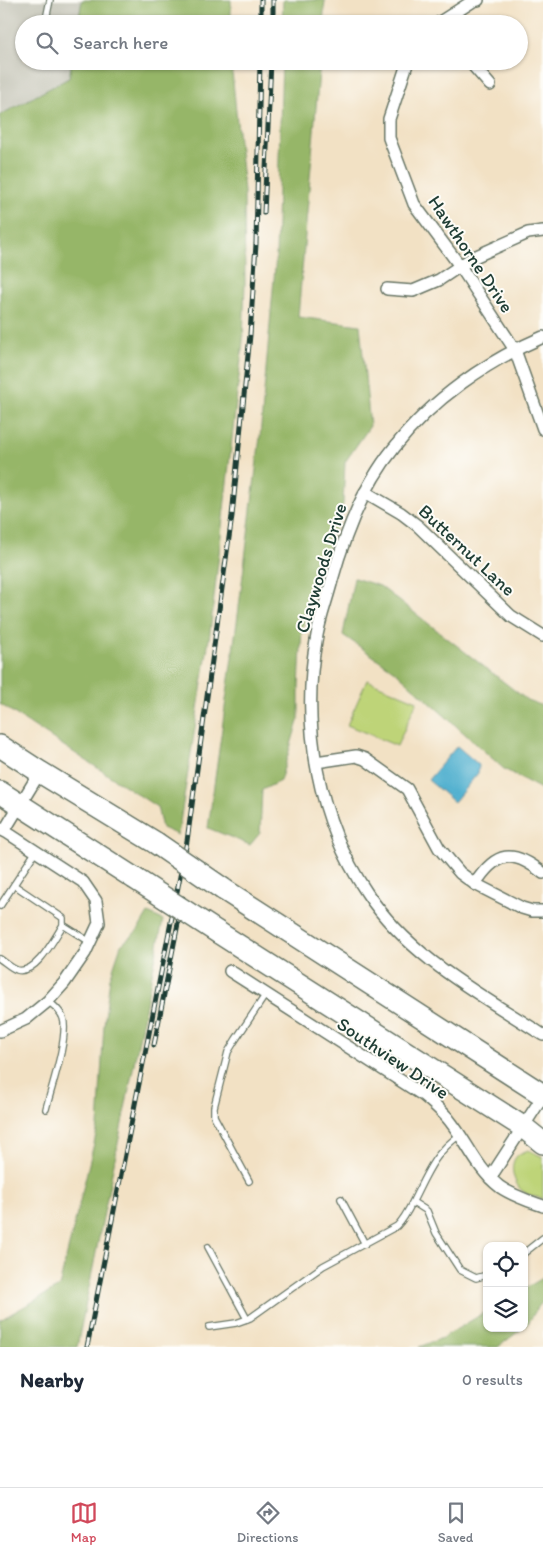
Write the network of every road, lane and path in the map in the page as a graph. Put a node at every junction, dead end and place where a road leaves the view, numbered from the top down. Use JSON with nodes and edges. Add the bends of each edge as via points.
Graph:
{"nodes":[{"id":1,"x":50,"y":0,"type":"edge"},
{"id":2,"x":478,"y":0,"type":"edge"},
{"id":3,"x":47,"y":15,"type":"edge"},
{"id":4,"x":451,"y":15,"type":"edge"},
{"id":5,"x":405,"y":70,"type":"edge"},
{"id":6,"x":477,"y":70,"type":"edge"},
{"id":7,"x":490,"y":85,"type":"dead end"},
{"id":8,"x":543,"y":231,"type":"edge"},
{"id":9,"x":460,"y":266,"type":"junction"},
{"id":10,"x":387,"y":289,"type":"dead end"},
{"id":11,"x":543,"y":337,"type":"edge"},
{"id":12,"x":515,"y":350,"type":"junction"},
{"id":13,"x":543,"y":429,"type":"edge"},
{"id":14,"x":365,"y":492,"type":"junction"},
{"id":15,"x":543,"y":636,"type":"edge"},
{"id":16,"x":0,"y":746,"type":"edge"},
{"id":17,"x":316,"y":762,"type":"junction"},
{"id":18,"x":40,"y":772,"type":"junction"},
{"id":19,"x":0,"y":792,"type":"edge"},
{"id":20,"x":19,"y":805,"type":"junction"},
{"id":21,"x":2,"y":830,"type":"edge"},
{"id":22,"x":36,"y":851,"type":"junction"},
{"id":23,"x":543,"y":873,"type":"edge"},
{"id":24,"x":475,"y":884,"type":"junction"},
{"id":25,"x":14,"y":885,"type":"junction"},
{"id":26,"x":0,"y":906,"type":"edge"},
{"id":27,"x":543,"y":911,"type":"edge"},
{"id":28,"x":63,"y":925,"type":"junction"},
{"id":29,"x":90,"y":942,"type":"junction"},
{"id":30,"x":0,"y":959,"type":"edge"},
{"id":31,"x":230,"y":971,"type":"dead end"},
{"id":32,"x":266,"y":994,"type":"junction"},
{"id":33,"x":48,"y":1001,"type":"junction"},
{"id":34,"x":0,"y":1031,"type":"edge"},
{"id":35,"x":543,"y":1034,"type":"edge"},
{"id":36,"x":543,"y":1096,"type":"edge"},
{"id":37,"x":46,"y":1109,"type":"dead end"},
{"id":38,"x":523,"y":1127,"type":"junction"},
{"id":39,"x":460,"y":1135,"type":"junction"},
{"id":40,"x":543,"y":1143,"type":"edge"},
{"id":41,"x":490,"y":1178,"type":"junction"},
{"id":42,"x":249,"y":1181,"type":"dead end"},
{"id":43,"x":341,"y":1198,"type":"dead end"},
{"id":44,"x":413,"y":1202,"type":"junction"},
{"id":45,"x":543,"y":1206,"type":"edge"},
{"id":46,"x":543,"y":1238,"type":"edge"},
{"id":47,"x":365,"y":1244,"type":"junction"},
{"id":48,"x":208,"y":1247,"type":"dead end"},
{"id":49,"x":528,"y":1250,"type":"edge"},
{"id":50,"x":483,"y":1276,"type":"edge"},
{"id":51,"x":247,"y":1319,"type":"junction"},
{"id":52,"x":209,"y":1327,"type":"dead end"}],
"edges":[{"from":1,"to":3,"type":"lane"},
{"from":2,"to":4,"type":"street"},
{"from":5,"to":9,"type":"street","name":"Hawthorne Drive","via":[[389,119],[389,138],[414,204]]},
{"from":6,"to":7,"type":"street"},
{"from":8,"to":9,"type":"street","via":[[528,233]]},
{"from":9,"to":10,"type":"street","via":[[413,291]]},
{"from":9,"to":12,"type":"street","name":"Hawthorne Drive"},
{"from":11,"to":12,"type":"street","name":"Claywoods Drive"},
{"from":12,"to":13,"type":"street","name":"Hawthorne Drive"},
{"from":12,"to":14,"type":"street","name":"Claywoods Drive","via":[[456,388],[424,414],[394,447]]},
{"from":14,"to":15,"type":"street","name":"Butternut Lane","via":[[418,526],[511,616]]},
{"from":14,"to":17,"type":"street","name":"Claywoods Drive","via":[[347,530],[316,639],[311,714]]},
{"from":16,"to":18,"type":"highway"},
{"from":17,"to":24,"type":"street","via":[[356,756],[407,789],[439,848],[454,867]]},
{"from":17,"to":35,"type":"street","name":"Claywoods Drive","via":[[332,825],[347,860],[392,925],[420,953],[456,979]]},
{"from":18,"to":20,"type":"street"},
{"from":18,"to":36,"type":"highway","bridge":true,"via":[[156,843]]},
{"from":19,"to":20,"type":"highway"},
{"from":20,"to":21,"type":"street"},
{"from":20,"to":38,"type":"highway","bridge":true},
{"from":21,"to":22,"type":"street"},
{"from":22,"to":25,"type":"lane"},
{"from":22,"to":29,"type":"street","via":[[79,878],[91,892],[96,901],[99,923]]},
{"from":23,"to":24,"type":"street","via":[[527,861],[508,857],[491,863]]},
{"from":24,"to":27,"type":"street","via":[[522,908]]},
{"from":25,"to":26,"type":"lane"},
{"from":25,"to":28,"type":"lane","via":[[63,918]]},
{"from":28,"to":29,"type":"lane"},
{"from":28,"to":30,"type":"lane","via":[[35,966],[16,970]]},
{"from":29,"to":33,"type":"street","via":[[65,982]]},
{"from":31,"to":32,"type":"street","name":"Southview Drive"},
{"from":32,"to":39,"type":"street","name":"Southview Drive","via":[[423,1095],[443,1112]]},
{"from":32,"to":42,"type":"lane","via":[[228,1052],[214,1107],[214,1116]]},
{"from":33,"to":34,"type":"street","via":[[26,1019]]},
{"from":33,"to":37,"type":"lane","via":[[60,1011],[64,1020],[64,1036]]},
{"from":36,"to":38,"type":"street"},
{"from":38,"to":40,"type":"highway"},
{"from":38,"to":41,"type":"street"},
{"from":39,"to":41,"type":"street","name":"Southview Drive"},
{"from":39,"to":44,"type":"lane","via":[[435,1158]]},
{"from":41,"to":45,"type":"street","name":"Southview Drive","via":[[512,1194]]},
{"from":43,"to":47,"type":"lane"},
{"from":44,"to":47,"type":"lane","via":[[398,1226]]},
{"from":44,"to":50,"type":"lane","via":[[427,1211],[436,1233],[460,1270],[476,1278]]},
{"from":46,"to":49,"type":"lane"},
{"from":47,"to":51,"type":"lane","via":[[323,1266]]},
{"from":48,"to":51,"type":"lane"},
{"from":51,"to":52,"type":"lane"}]}
